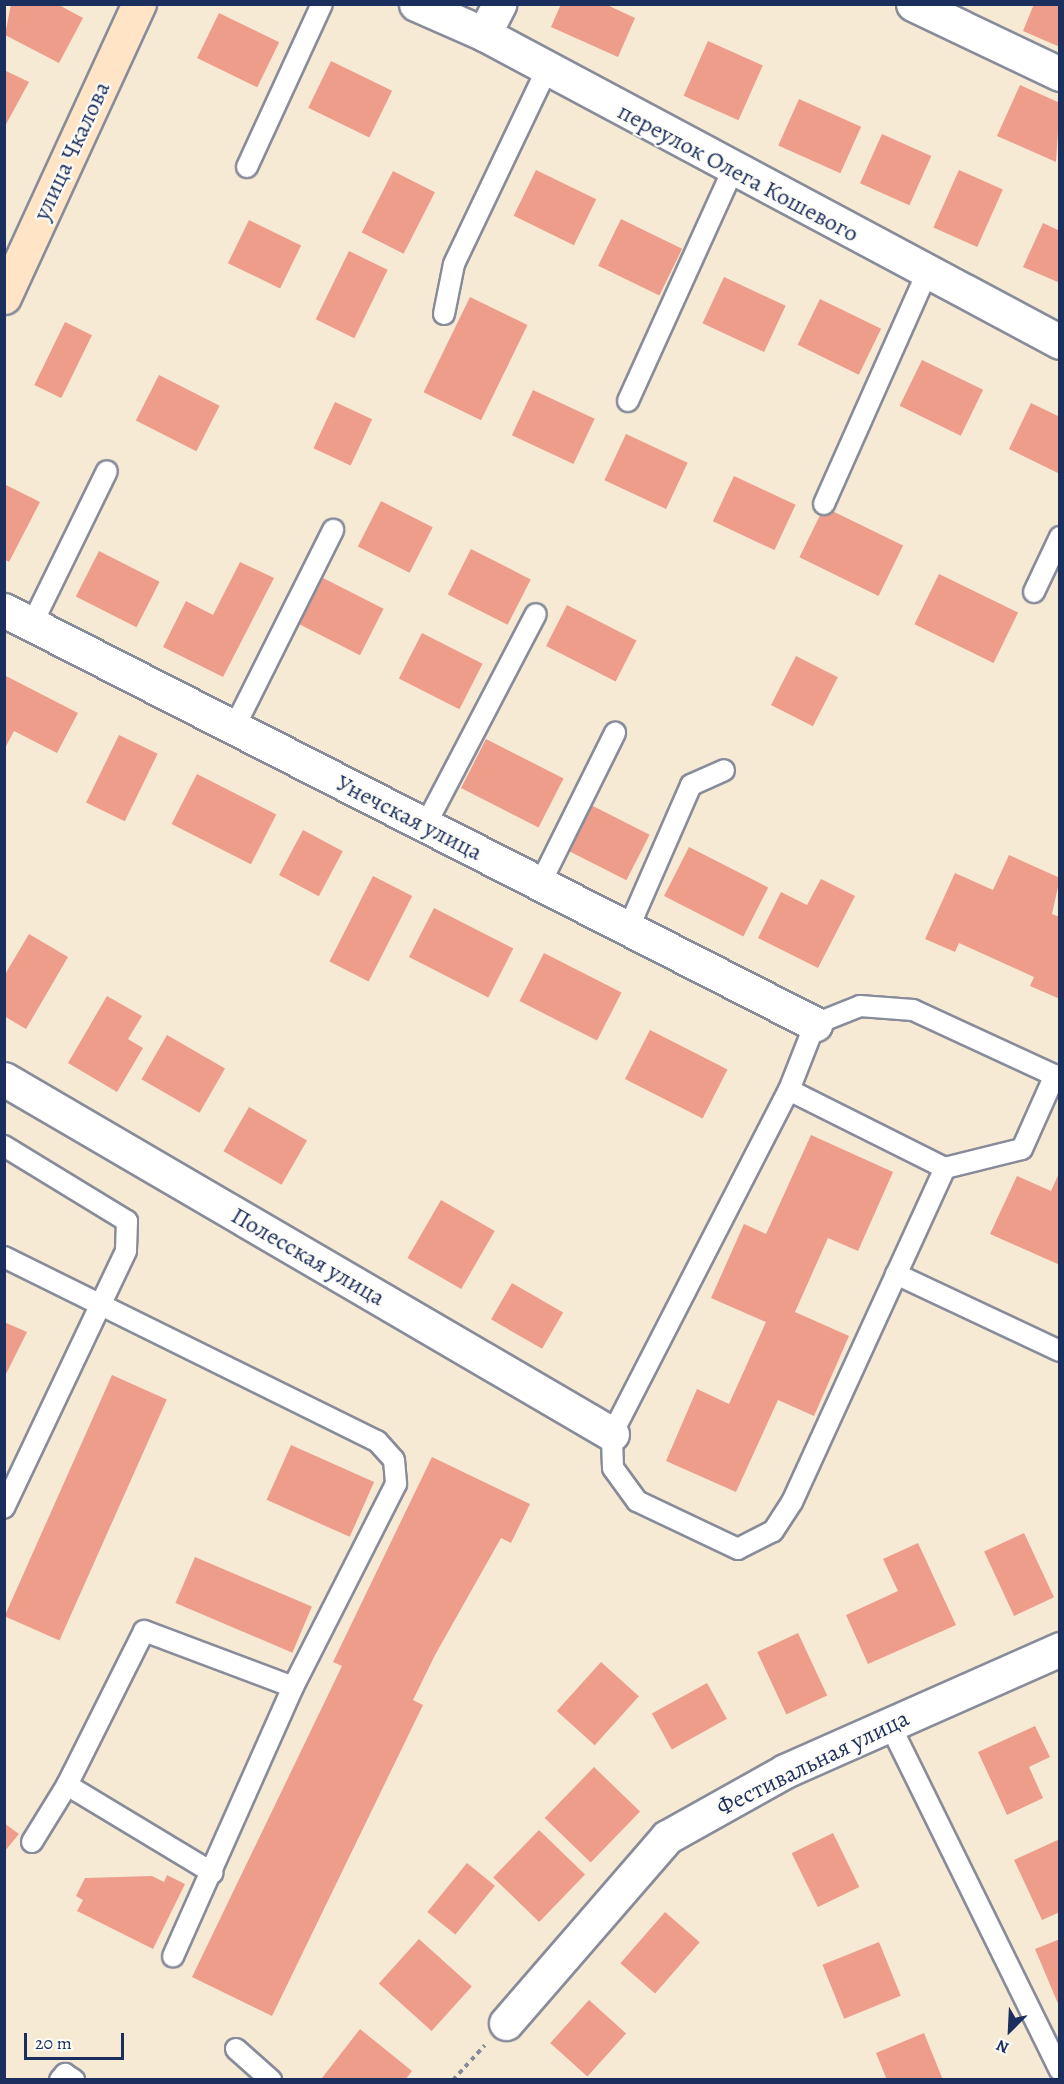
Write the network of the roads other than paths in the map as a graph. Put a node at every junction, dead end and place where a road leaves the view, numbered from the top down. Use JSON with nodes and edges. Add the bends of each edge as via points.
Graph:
{"nodes":[{"id":1,"x":139,"y":4,"type":"edge"},
{"id":2,"x":322,"y":4,"type":"edge"},
{"id":3,"x":416,"y":4,"type":"edge"},
{"id":4,"x":500,"y":4,"type":"edge"},
{"id":5,"x":913,"y":4,"type":"edge"},
{"id":6,"x":484,"y":34,"type":"junction"},
{"id":7,"x":546,"y":71,"type":"junction"},
{"id":8,"x":1059,"y":74,"type":"edge"},
{"id":9,"x":247,"y":167,"type":"dead end"},
{"id":10,"x":733,"y":170,"type":"junction"},
{"id":11,"x":927,"y":273,"type":"junction"},
{"id":12,"x":4,"y":297,"type":"edge"},
{"id":13,"x":444,"y":314,"type":"dead end"},
{"id":14,"x":1059,"y":342,"type":"edge"},
{"id":15,"x":628,"y":401,"type":"dead end"},
{"id":16,"x":107,"y":471,"type":"dead end"},
{"id":17,"x":824,"y":504,"type":"dead end"},
{"id":18,"x":333,"y":530,"type":"dead end"},
{"id":19,"x":1059,"y":537,"type":"edge"},
{"id":20,"x":1034,"y":592,"type":"dead end"},
{"id":21,"x":536,"y":614,"type":"dead end"},
{"id":22,"x":18,"y":617,"type":"edge"},
{"id":23,"x":233,"y":730,"type":"junction"},
{"id":24,"x":615,"y":734,"type":"dead end"},
{"id":25,"x":724,"y":770,"type":"dead end"},
{"id":26,"x":425,"y":826,"type":"junction"},
{"id":27,"x":540,"y":884,"type":"junction"},
{"id":28,"x":628,"y":927,"type":"junction"},
{"id":29,"x":815,"y":1024,"type":"junction"},
{"id":30,"x":1057,"y":1077,"type":"edge"},
{"id":31,"x":4,"y":1079,"type":"edge"},
{"id":32,"x":789,"y":1089,"type":"junction"},
{"id":33,"x":4,"y":1146,"type":"edge"},
{"id":34,"x":945,"y":1168,"type":"junction"},
{"id":35,"x":4,"y":1257,"type":"edge"},
{"id":36,"x":896,"y":1274,"type":"junction"},
{"id":37,"x":99,"y":1307,"type":"junction"},
{"id":38,"x":1059,"y":1351,"type":"edge"},
{"id":39,"x":612,"y":1434,"type":"junction"},
{"id":40,"x":4,"y":1508,"type":"edge"},
{"id":41,"x":1059,"y":1649,"type":"edge"},
{"id":42,"x":293,"y":1687,"type":"junction"},
{"id":43,"x":890,"y":1725,"type":"junction"},
{"id":44,"x":67,"y":1785,"type":"junction"},
{"id":45,"x":32,"y":1842,"type":"dead end"},
{"id":46,"x":213,"y":1873,"type":"junction"},
{"id":47,"x":173,"y":1956,"type":"dead end"},
{"id":48,"x":506,"y":2023,"type":"road end"},
{"id":49,"x":236,"y":2049,"type":"dead end"},
{"id":50,"x":1059,"y":2070,"type":"edge"},
{"id":51,"x":60,"y":2079,"type":"edge"},
{"id":52,"x":74,"y":2079,"type":"edge"},
{"id":53,"x":270,"y":2079,"type":"edge"}],
"edges":[{"from":1,"to":12,"type":"street","name":"улица Чкалова"},
{"from":2,"to":9,"type":"lane"},
{"from":3,"to":6,"type":"street","name":"переулок Олега Кошевого"},
{"from":4,"to":6,"type":"street"},
{"from":5,"to":8,"type":"street"},
{"from":6,"to":7,"type":"street","name":"переулок Олега Кошевого"},
{"from":7,"to":10,"type":"street","name":"переулок Олега Кошевого"},
{"from":7,"to":13,"type":"lane","via":[[454,264]]},
{"from":10,"to":11,"type":"street","name":"переулок Олега Кошевого"},
{"from":10,"to":15,"type":"lane"},
{"from":11,"to":14,"type":"street","name":"переулок Олега Кошевого"},
{"from":11,"to":17,"type":"lane"},
{"from":16,"to":22,"type":"lane"},
{"from":18,"to":23,"type":"lane"},
{"from":19,"to":20,"type":"lane"},
{"from":21,"to":26,"type":"lane"},
{"from":22,"to":23,"type":"street","name":"Унечская улица"},
{"from":23,"to":26,"type":"street","name":"Унечская улица"},
{"from":24,"to":27,"type":"lane"},
{"from":25,"to":28,"type":"lane","via":[[691,785]]},
{"from":26,"to":27,"type":"street","name":"Унечская улица"},
{"from":27,"to":28,"type":"street","name":"Унечская улица"},
{"from":28,"to":29,"type":"street","name":"Унечская улица"},
{"from":29,"to":30,"type":"lane","via":[[860,1006],[913,1010]]},
{"from":29,"to":32,"type":"lane"},
{"from":30,"to":34,"type":"lane","via":[[1022,1149]]},
{"from":31,"to":39,"type":"street","name":"Полесская улица"},
{"from":32,"to":34,"type":"lane"},
{"from":32,"to":39,"type":"lane"},
{"from":33,"to":37,"type":"lane","via":[[127,1221],[126,1251]]},
{"from":34,"to":36,"type":"lane"},
{"from":35,"to":37,"type":"lane"},
{"from":36,"to":38,"type":"lane"},
{"from":36,"to":39,"type":"lane","via":[[773,1531],[738,1549],[637,1501],[613,1468]]},
{"from":37,"to":40,"type":"lane"},
{"from":37,"to":42,"type":"lane","via":[[377,1441],[394,1460],[396,1484]]},
{"from":41,"to":43,"type":"street","name":"Фестивальная улица"},
{"from":42,"to":44,"type":"lane","via":[[144,1631]]},
{"from":42,"to":46,"type":"lane"},
{"from":43,"to":48,"type":"street","name":"Фестивальная улица","via":[[785,1771],[667,1837]]},
{"from":43,"to":50,"type":"lane"},
{"from":44,"to":45,"type":"lane"},
{"from":44,"to":46,"type":"lane"},
{"from":46,"to":47,"type":"lane"},
{"from":49,"to":53,"type":"lane"},
{"from":51,"to":52,"type":"lane","via":[[65,2074]]}]}
